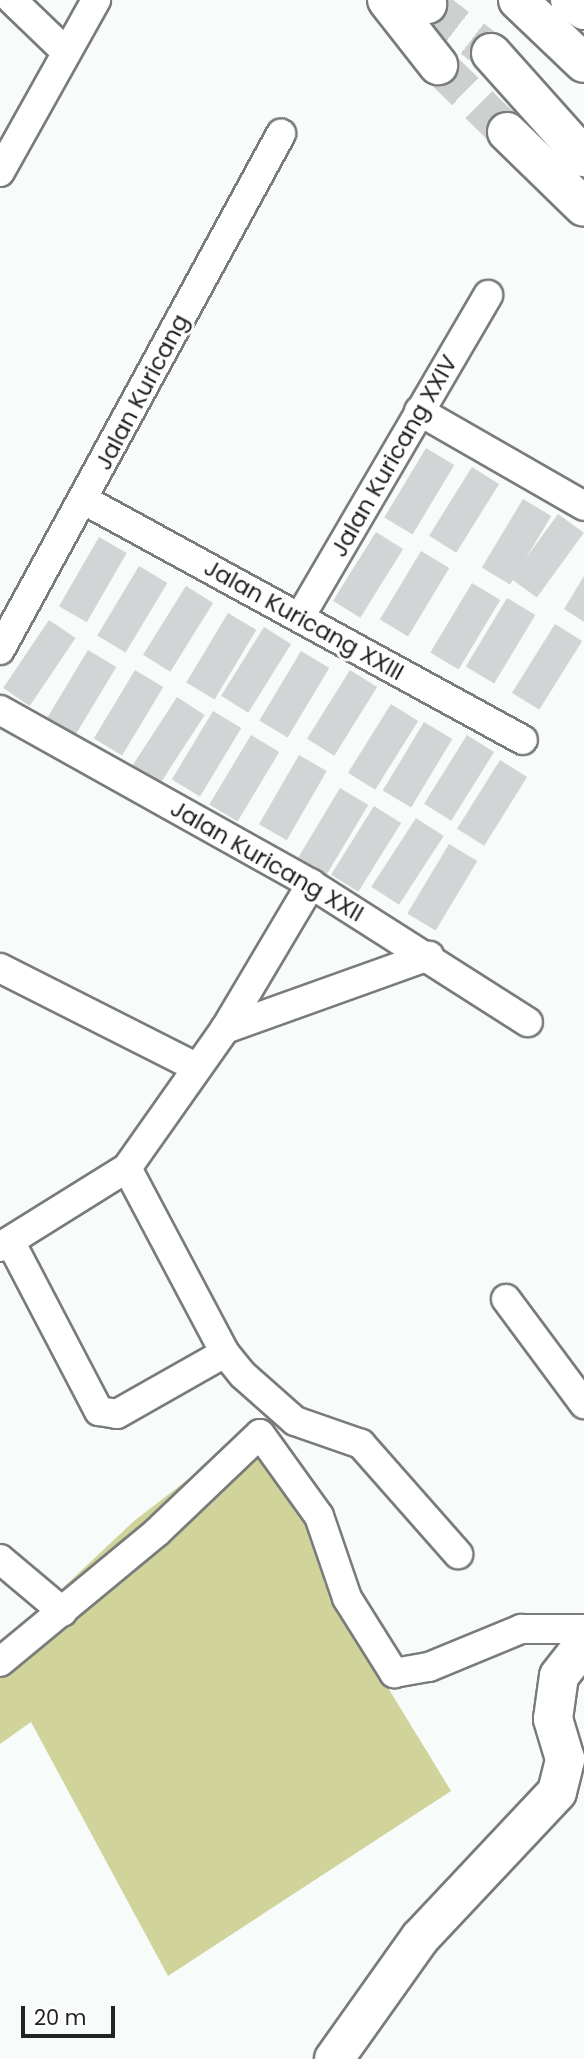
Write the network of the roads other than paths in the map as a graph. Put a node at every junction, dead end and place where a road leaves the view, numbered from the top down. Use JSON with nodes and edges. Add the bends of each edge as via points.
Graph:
{"nodes":[{"id":1,"x":12,"y":0,"type":"edge"},
{"id":2,"x":96,"y":0,"type":"edge"},
{"id":3,"x":387,"y":0,"type":"edge"},
{"id":4,"x":518,"y":0,"type":"edge"},
{"id":5,"x":570,"y":0,"type":"edge"},
{"id":6,"x":584,"y":10,"type":"edge"},
{"id":7,"x":66,"y":52,"type":"junction"},
{"id":8,"x":491,"y":53,"type":"tunnel mouth"},
{"id":9,"x":584,"y":63,"type":"edge"},
{"id":10,"x":438,"y":65,"type":"tunnel mouth"},
{"id":11,"x":507,"y":132,"type":"tunnel mouth"},
{"id":12,"x":281,"y":134,"type":"dead end"},
{"id":13,"x":584,"y":157,"type":"edge"},
{"id":14,"x":0,"y":172,"type":"edge"},
{"id":15,"x":584,"y":206,"type":"edge"},
{"id":16,"x":488,"y":295,"type":"dead end"},
{"id":17,"x":419,"y":411,"type":"junction"},
{"id":18,"x":84,"y":500,"type":"junction"},
{"id":19,"x":584,"y":506,"type":"edge"},
{"id":20,"x":300,"y":617,"type":"junction"},
{"id":21,"x":0,"y":650,"type":"edge"},
{"id":22,"x":0,"y":710,"type":"edge"},
{"id":23,"x":523,"y":740,"type":"dead end"},
{"id":24,"x":311,"y":884,"type":"junction"},
{"id":25,"x":429,"y":956,"type":"junction"},
{"id":26,"x":0,"y":968,"type":"edge"},
{"id":27,"x":528,"y":1022,"type":"dead end"},
{"id":28,"x":225,"y":1028,"type":"junction"},
{"id":29,"x":194,"y":1066,"type":"junction"},
{"id":30,"x":127,"y":1168,"type":"junction"},
{"id":31,"x":5,"y":1244,"type":"edge"},
{"id":32,"x":506,"y":1299,"type":"dead end"},
{"id":33,"x":225,"y":1353,"type":"junction"},
{"id":34,"x":584,"y":1404,"type":"edge"},
{"id":35,"x":457,"y":1554,"type":"dead end"},
{"id":36,"x":0,"y":1559,"type":"edge"},
{"id":37,"x":63,"y":1612,"type":"junction"},
{"id":38,"x":584,"y":1629,"type":"edge"},
{"id":39,"x":584,"y":1644,"type":"edge"},
{"id":40,"x":0,"y":1662,"type":"edge"},
{"id":41,"x":334,"y":2059,"type":"edge"}],
"edges":[{"from":1,"to":7,"type":"street"},
{"from":2,"to":7,"type":"street"},
{"from":3,"to":10,"type":"main road"},
{"from":4,"to":9,"type":"main road"},
{"from":5,"to":6,"type":"main road"},
{"from":7,"to":14,"type":"street"},
{"from":8,"to":13,"type":"main road"},
{"from":11,"to":15,"type":"main road"},
{"from":12,"to":18,"type":"street","name":"Jalan Kuricang"},
{"from":16,"to":17,"type":"street","name":"Jalan Kuricang XXIV"},
{"from":17,"to":19,"type":"street"},
{"from":17,"to":20,"type":"street","name":"Jalan Kuricang XXIV"},
{"from":18,"to":20,"type":"street","name":"Jalan Kuricang XXIII"},
{"from":18,"to":21,"type":"street","name":"Jalan Kuricang"},
{"from":20,"to":23,"type":"street","name":"Jalan Kuricang XXIII"},
{"from":22,"to":24,"type":"street","name":"Jalan Kuricang XXII"},
{"from":24,"to":25,"type":"street","name":"Jalan Kuricang XXII"},
{"from":24,"to":28,"type":"street"},
{"from":25,"to":27,"type":"street","name":"Jalan Kuricang XXII"},
{"from":25,"to":28,"type":"street"},
{"from":26,"to":29,"type":"street"},
{"from":28,"to":29,"type":"street"},
{"from":29,"to":30,"type":"street"},
{"from":30,"to":31,"type":"street"},
{"from":30,"to":33,"type":"street"},
{"from":31,"to":33,"type":"street","via":[[99,1411],[117,1414]]},
{"from":32,"to":34,"type":"street"},
{"from":33,"to":35,"type":"street","via":[[280,1411],[361,1444]]},
{"from":36,"to":37,"type":"street"},
{"from":37,"to":38,"type":"street","via":[[260,1434],[319,1516],[347,1598],[394,1673],[429,1667],[521,1629]]},
{"from":37,"to":40,"type":"street"},
{"from":39,"to":41,"type":"main road","via":[[559,1676],[552,1718],[565,1759],[557,1792],[420,1938]]}]}
